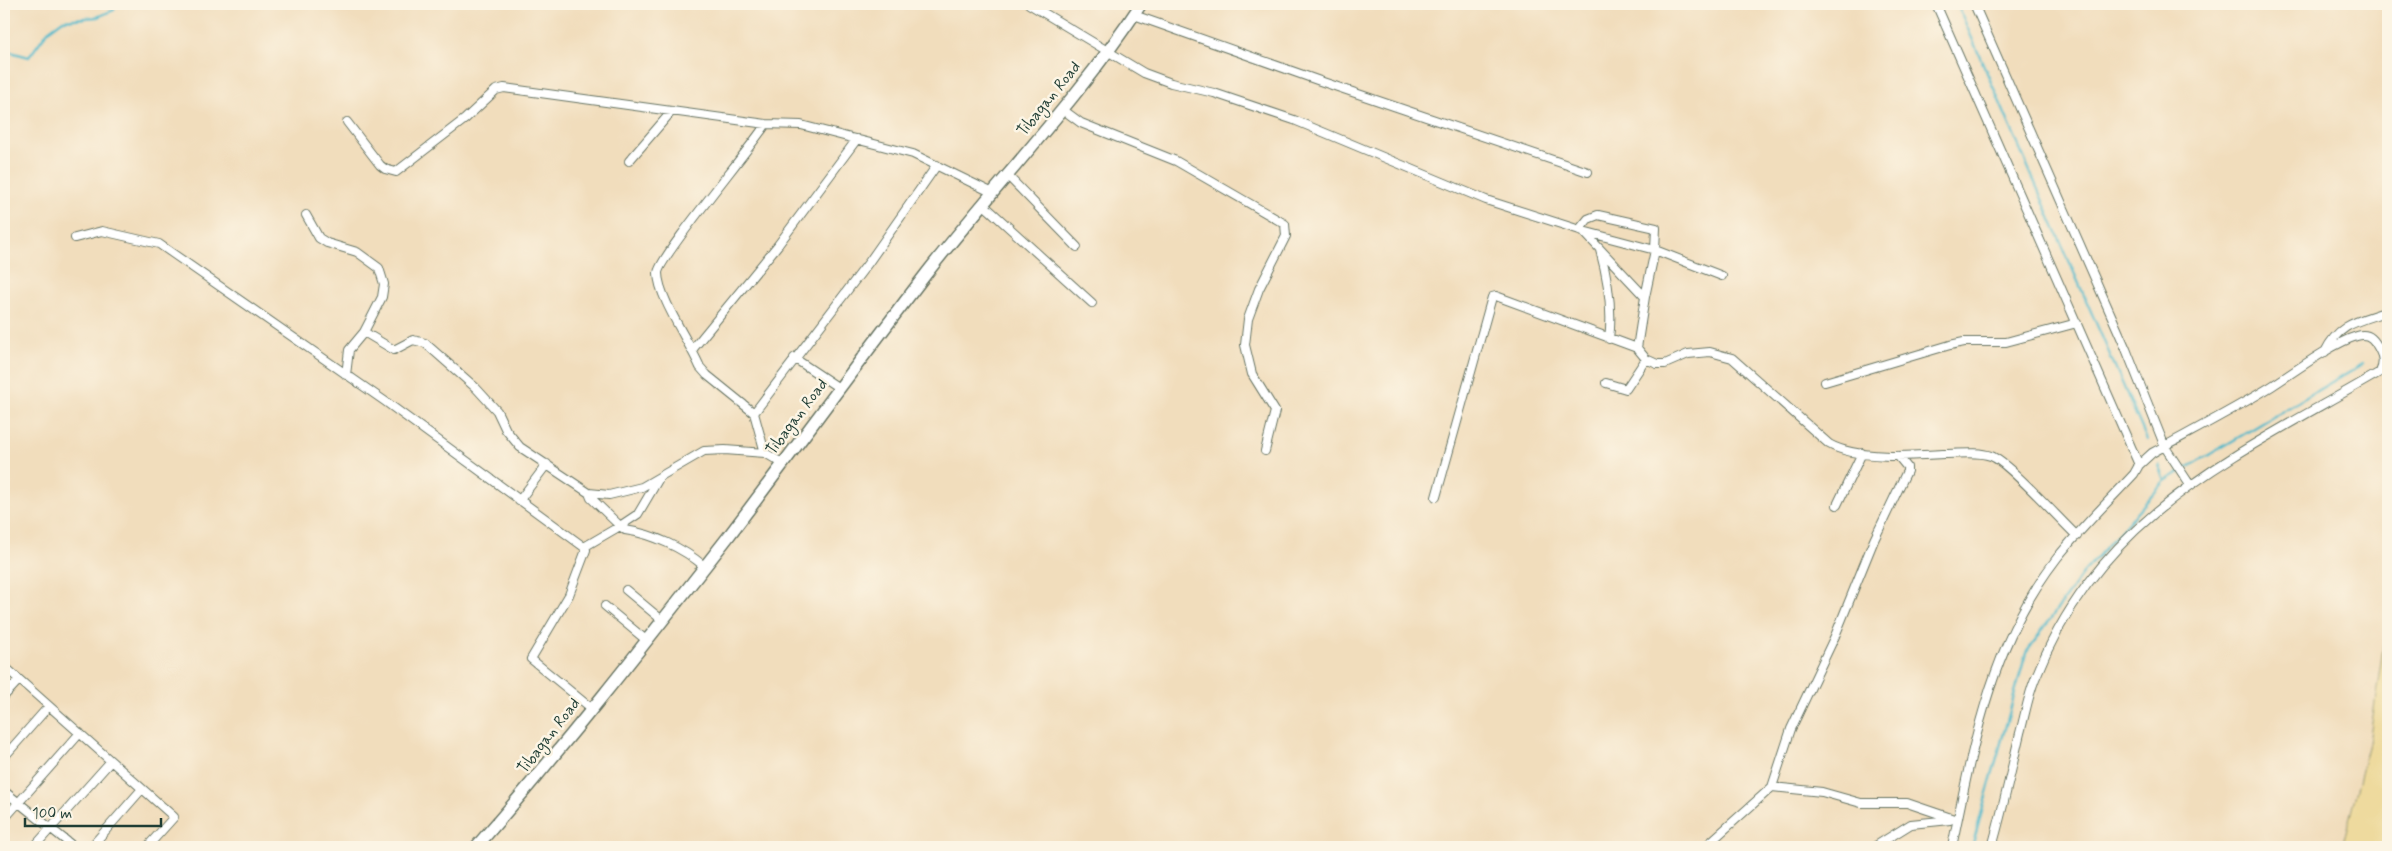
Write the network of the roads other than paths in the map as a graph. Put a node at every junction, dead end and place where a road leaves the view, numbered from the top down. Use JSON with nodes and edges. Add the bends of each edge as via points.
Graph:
{"nodes":[{"id":1,"x":1029,"y":4,"type":"edge"},
{"id":2,"x":1141,"y":4,"type":"edge"},
{"id":3,"x":1936,"y":4,"type":"edge"},
{"id":4,"x":1974,"y":4,"type":"edge"},
{"id":5,"x":1134,"y":15,"type":"junction"},
{"id":6,"x":1109,"y":52,"type":"junction"},
{"id":7,"x":1062,"y":109,"type":"junction"},
{"id":8,"x":672,"y":110,"type":"junction"},
{"id":9,"x":347,"y":122,"type":"dead end"},
{"id":10,"x":766,"y":124,"type":"junction"},
{"id":11,"x":856,"y":139,"type":"junction"},
{"id":12,"x":629,"y":161,"type":"dead end"},
{"id":13,"x":937,"y":165,"type":"junction"},
{"id":14,"x":1588,"y":172,"type":"dead end"},
{"id":15,"x":1007,"y":175,"type":"junction"},
{"id":16,"x":993,"y":193,"type":"junction"},
{"id":17,"x":983,"y":204,"type":"junction"},
{"id":18,"x":306,"y":215,"type":"dead end"},
{"id":19,"x":1581,"y":230,"type":"junction"},
{"id":20,"x":75,"y":238,"type":"dead end"},
{"id":21,"x":1077,"y":247,"type":"dead end"},
{"id":22,"x":1599,"y":248,"type":"junction"},
{"id":23,"x":1655,"y":250,"type":"junction"},
{"id":24,"x":1722,"y":276,"type":"dead end"},
{"id":25,"x":1645,"y":297,"type":"junction"},
{"id":26,"x":1092,"y":303,"type":"dead end"},
{"id":27,"x":2388,"y":311,"type":"edge"},
{"id":28,"x":2077,"y":323,"type":"junction"},
{"id":29,"x":364,"y":332,"type":"junction"},
{"id":30,"x":1610,"y":338,"type":"junction"},
{"id":31,"x":1637,"y":348,"type":"junction"},
{"id":32,"x":692,"y":350,"type":"junction"},
{"id":33,"x":2325,"y":352,"type":"junction"},
{"id":34,"x":794,"y":358,"type":"junction"},
{"id":35,"x":1646,"y":359,"type":"junction"},
{"id":36,"x":346,"y":374,"type":"junction"},
{"id":37,"x":1825,"y":382,"type":"dead end"},
{"id":38,"x":1606,"y":383,"type":"dead end"},
{"id":39,"x":839,"y":388,"type":"junction"},
{"id":40,"x":754,"y":413,"type":"junction"},
{"id":41,"x":1265,"y":451,"type":"dead end"},
{"id":42,"x":2166,"y":451,"type":"junction"},
{"id":43,"x":765,"y":453,"type":"junction"},
{"id":44,"x":1862,"y":453,"type":"junction"},
{"id":45,"x":1898,"y":456,"type":"junction"},
{"id":46,"x":782,"y":463,"type":"junction"},
{"id":47,"x":547,"y":464,"type":"junction"},
{"id":48,"x":2139,"y":465,"type":"junction"},
{"id":49,"x":660,"y":477,"type":"junction"},
{"id":50,"x":2187,"y":482,"type":"junction"},
{"id":51,"x":589,"y":493,"type":"junction"},
{"id":52,"x":1436,"y":497,"type":"dead end"},
{"id":53,"x":519,"y":501,"type":"junction"},
{"id":54,"x":1836,"y":505,"type":"dead end"},
{"id":55,"x":620,"y":526,"type":"junction"},
{"id":56,"x":2077,"y":536,"type":"junction"},
{"id":57,"x":584,"y":547,"type":"junction"},
{"id":58,"x":704,"y":566,"type":"junction"},
{"id":59,"x":626,"y":590,"type":"dead end"},
{"id":60,"x":605,"y":606,"type":"dead end"},
{"id":61,"x":662,"y":620,"type":"junction"},
{"id":62,"x":646,"y":640,"type":"junction"},
{"id":63,"x":4,"y":666,"type":"edge"},
{"id":64,"x":19,"y":680,"type":"junction"},
{"id":65,"x":4,"y":696,"type":"edge"},
{"id":66,"x":49,"y":706,"type":"junction"},
{"id":67,"x":591,"y":708,"type":"junction"},
{"id":68,"x":80,"y":734,"type":"junction"},
{"id":69,"x":4,"y":757,"type":"edge"},
{"id":70,"x":111,"y":761,"type":"junction"},
{"id":71,"x":1772,"y":787,"type":"junction"},
{"id":72,"x":142,"y":789,"type":"junction"},
{"id":73,"x":4,"y":791,"type":"edge"},
{"id":74,"x":18,"y":804,"type":"junction"},
{"id":75,"x":4,"y":819,"type":"edge"},
{"id":76,"x":1957,"y":820,"type":"junction"},
{"id":77,"x":50,"y":828,"type":"junction"},
{"id":78,"x":34,"y":847,"type":"edge"},
{"id":79,"x":74,"y":847,"type":"edge"},
{"id":80,"x":91,"y":847,"type":"edge"},
{"id":81,"x":147,"y":847,"type":"edge"},
{"id":82,"x":476,"y":847,"type":"edge"},
{"id":83,"x":1705,"y":847,"type":"edge"},
{"id":84,"x":1874,"y":847,"type":"edge"},
{"id":85,"x":1952,"y":847,"type":"edge"},
{"id":86,"x":1992,"y":847,"type":"edge"}],
"edges":[{"from":1,"to":6,"type":"street"},
{"from":2,"to":5,"type":"main road","name":"Tibagan Road"},
{"from":3,"to":28,"type":"street"},
{"from":4,"to":42,"type":"street","via":[[2126,350]]},
{"from":5,"to":6,"type":"main road","name":"Tibagan Road"},
{"from":5,"to":14,"type":"street","via":[[1320,82]]},
{"from":6,"to":7,"type":"main road","name":"Tibagan Road"},
{"from":6,"to":19,"type":"street","via":[[1159,79],[1214,93],[1294,120],[1486,200]]},
{"from":7,"to":15,"type":"main road","name":"Tibagan Road"},
{"from":7,"to":41,"type":"street","via":[[1081,123],[1176,161],[1285,224],[1286,236],[1248,319],[1245,345],[1252,374],[1275,411]]},
{"from":8,"to":9,"type":"street","via":[[501,88],[396,172],[380,165]]},
{"from":8,"to":10,"type":"street"},
{"from":8,"to":12,"type":"street"},
{"from":10,"to":11,"type":"street","via":[[801,125]]},
{"from":10,"to":32,"type":"street","via":[[658,270],[667,302]]},
{"from":11,"to":13,"type":"street","via":[[913,154]]},
{"from":11,"to":32,"type":"street","via":[[778,245]]},
{"from":13,"to":16,"type":"street"},
{"from":13,"to":34,"type":"street","via":[[869,262]]},
{"from":15,"to":16,"type":"main road","name":"Tibagan Road"},
{"from":15,"to":21,"type":"street"},
{"from":16,"to":17,"type":"main road","name":"Tibagan Road"},
{"from":17,"to":26,"type":"street"},
{"from":17,"to":39,"type":"main road","name":"Tibagan Road"},
{"from":18,"to":29,"type":"street","via":[[323,241],[358,252],[381,271],[384,291]]},
{"from":19,"to":22,"type":"street"},
{"from":19,"to":23,"type":"street"},
{"from":19,"to":23,"type":"street","via":[[1588,218],[1598,215],[1644,224],[1656,228]]},
{"from":20,"to":36,"type":"street","via":[[102,231],[159,244]]},
{"from":22,"to":25,"type":"street"},
{"from":22,"to":30,"type":"street","via":[[1607,278]]},
{"from":23,"to":24,"type":"street"},
{"from":23,"to":25,"type":"street"},
{"from":25,"to":31,"type":"street"},
{"from":27,"to":33,"type":"street","via":[[2342,327]]},
{"from":28,"to":37,"type":"street","via":[[2006,342],[1950,345]]},
{"from":28,"to":48,"type":"street"},
{"from":29,"to":36,"type":"street","via":[[349,350]]},
{"from":29,"to":47,"type":"street","via":[[394,350],[413,340],[425,343],[476,388],[497,411],[506,430],[520,447]]},
{"from":30,"to":31,"type":"street"},
{"from":30,"to":52,"type":"street","via":[[1496,296],[1490,298]]},
{"from":31,"to":35,"type":"street"},
{"from":32,"to":40,"type":"street","via":[[707,375]]},
{"from":33,"to":42,"type":"street"},
{"from":33,"to":50,"type":"street","via":[[2358,336],[2368,336],[2374,340],[2383,358],[2382,367],[2380,372],[2306,416]]},
{"from":34,"to":39,"type":"street"},
{"from":34,"to":40,"type":"street"},
{"from":35,"to":38,"type":"street","via":[[1626,389]]},
{"from":35,"to":44,"type":"street","via":[[1664,364],[1688,354],[1710,352],[1732,358],[1829,444]]},
{"from":36,"to":53,"type":"street"},
{"from":39,"to":46,"type":"main road","name":"Tibagan Road"},
{"from":40,"to":43,"type":"street"},
{"from":42,"to":48,"type":"street","via":[[2152,453]]},
{"from":42,"to":50,"type":"street"},
{"from":43,"to":46,"type":"street"},
{"from":43,"to":49,"type":"street","via":[[704,451]]},
{"from":44,"to":45,"type":"street"},
{"from":44,"to":54,"type":"street"},
{"from":45,"to":56,"type":"street","via":[[1967,453],[1997,459]]},
{"from":45,"to":71,"type":"street","via":[[1908,472],[1874,540],[1838,629],[1788,736]]},
{"from":46,"to":58,"type":"main road","name":"Tibagan Road"},
{"from":47,"to":51,"type":"street"},
{"from":47,"to":53,"type":"street"},
{"from":48,"to":56,"type":"street"},
{"from":49,"to":51,"type":"street","via":[[626,492],[609,495]]},
{"from":49,"to":55,"type":"street","via":[[638,514]]},
{"from":50,"to":86,"type":"street","via":[[2120,544],[2083,589],[2052,639],[2031,691]]},
{"from":51,"to":55,"type":"street","via":[[590,498]]},
{"from":53,"to":57,"type":"street"},
{"from":55,"to":57,"type":"street"},
{"from":55,"to":58,"type":"street","via":[[678,548]]},
{"from":56,"to":76,"type":"street","via":[[2034,592],[2000,658],[1980,718]]},
{"from":57,"to":67,"type":"street","via":[[586,550],[569,594],[531,659]]},
{"from":58,"to":61,"type":"main road","name":"Tibagan Road"},
{"from":59,"to":61,"type":"street"},
{"from":60,"to":62,"type":"street"},
{"from":61,"to":62,"type":"main road","name":"Tibagan Road"},
{"from":62,"to":67,"type":"main road","name":"Tibagan Road"},
{"from":63,"to":64,"type":"street"},
{"from":64,"to":65,"type":"street"},
{"from":64,"to":66,"type":"street"},
{"from":66,"to":68,"type":"street"},
{"from":66,"to":69,"type":"street"},
{"from":67,"to":82,"type":"main road","name":"Tibagan Road","via":[[551,761]]},
{"from":68,"to":70,"type":"street"},
{"from":68,"to":74,"type":"street"},
{"from":70,"to":72,"type":"street"},
{"from":70,"to":77,"type":"street"},
{"from":71,"to":76,"type":"street","via":[[1822,792],[1861,803],[1907,803]]},
{"from":71,"to":83,"type":"street"},
{"from":72,"to":80,"type":"street"},
{"from":72,"to":81,"type":"street","via":[[174,817]]},
{"from":73,"to":74,"type":"street"},
{"from":74,"to":75,"type":"street"},
{"from":74,"to":77,"type":"street"},
{"from":76,"to":84,"type":"street","via":[[1911,824]]},
{"from":76,"to":85,"type":"street"},
{"from":77,"to":78,"type":"street"},
{"from":77,"to":79,"type":"street"}]}
